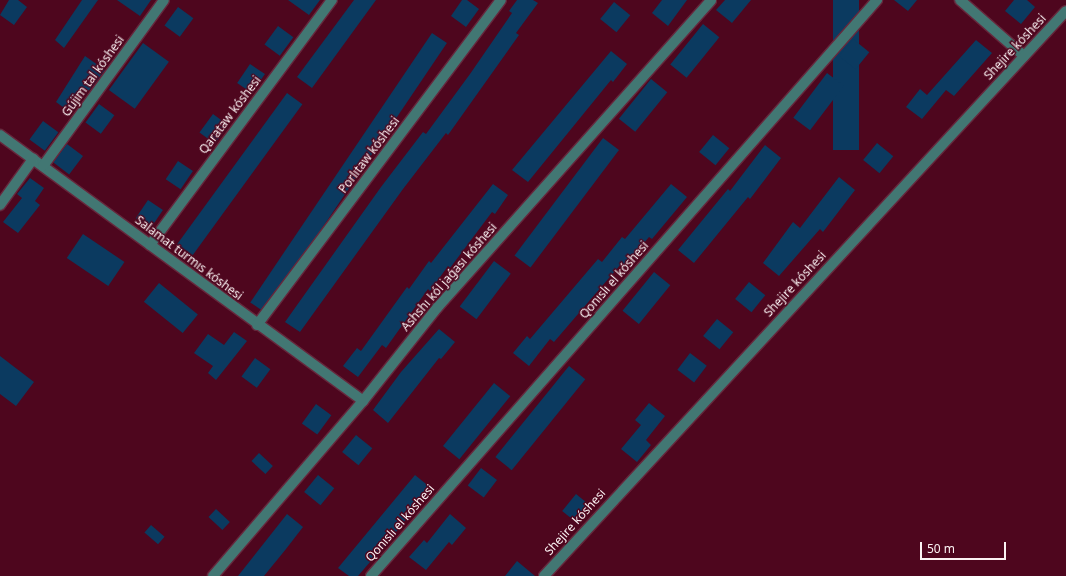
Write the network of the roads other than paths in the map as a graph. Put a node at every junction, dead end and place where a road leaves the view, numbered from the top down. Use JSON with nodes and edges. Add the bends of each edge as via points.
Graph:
{"nodes":[{"id":1,"x":164,"y":0,"type":"edge"},
{"id":2,"x":332,"y":0,"type":"edge"},
{"id":3,"x":501,"y":0,"type":"edge"},
{"id":4,"x":711,"y":0,"type":"edge"},
{"id":5,"x":877,"y":0,"type":"edge"},
{"id":6,"x":960,"y":0,"type":"edge"},
{"id":7,"x":1066,"y":11,"type":"edge"},
{"id":8,"x":1024,"y":56,"type":"junction"},
{"id":9,"x":0,"y":135,"type":"edge"},
{"id":10,"x":33,"y":159,"type":"junction"},
{"id":11,"x":43,"y":166,"type":"junction"},
{"id":12,"x":0,"y":205,"type":"edge"},
{"id":13,"x":150,"y":245,"type":"junction"},
{"id":14,"x":256,"y":325,"type":"junction"},
{"id":15,"x":363,"y":402,"type":"junction"},
{"id":16,"x":213,"y":576,"type":"edge"},
{"id":17,"x":370,"y":576,"type":"edge"},
{"id":18,"x":544,"y":576,"type":"edge"}],
"edges":[{"from":1,"to":11,"type":"street","name":"Gújim tal kóshesi"},
{"from":2,"to":13,"type":"street","name":"Qarataw kóshesi"},
{"from":3,"to":14,"type":"street","name":"Porlıtaw kóshesi"},
{"from":4,"to":15,"type":"street","name":"Ashshı kól jaǵası kóshesi","via":[[437,308]]},
{"from":5,"to":17,"type":"street","name":"Qonıslı el kóshesi"},
{"from":6,"to":8,"type":"street"},
{"from":7,"to":8,"type":"street","name":"Shejire kóshesi"},
{"from":8,"to":18,"type":"street","name":"Shejire kóshesi"},
{"from":9,"to":10,"type":"street","name":"Salamat turmıs kóshesi"},
{"from":10,"to":11,"type":"street","name":"Salamat turmıs kóshesi"},
{"from":10,"to":12,"type":"street"},
{"from":11,"to":13,"type":"street","name":"Salamat turmıs kóshesi"},
{"from":13,"to":14,"type":"street","name":"Salamat turmıs kóshesi"},
{"from":14,"to":15,"type":"street","name":"Salamat turmıs kóshesi"},
{"from":15,"to":16,"type":"street","name":"Ashshı kól jaǵası kóshesi"}]}
